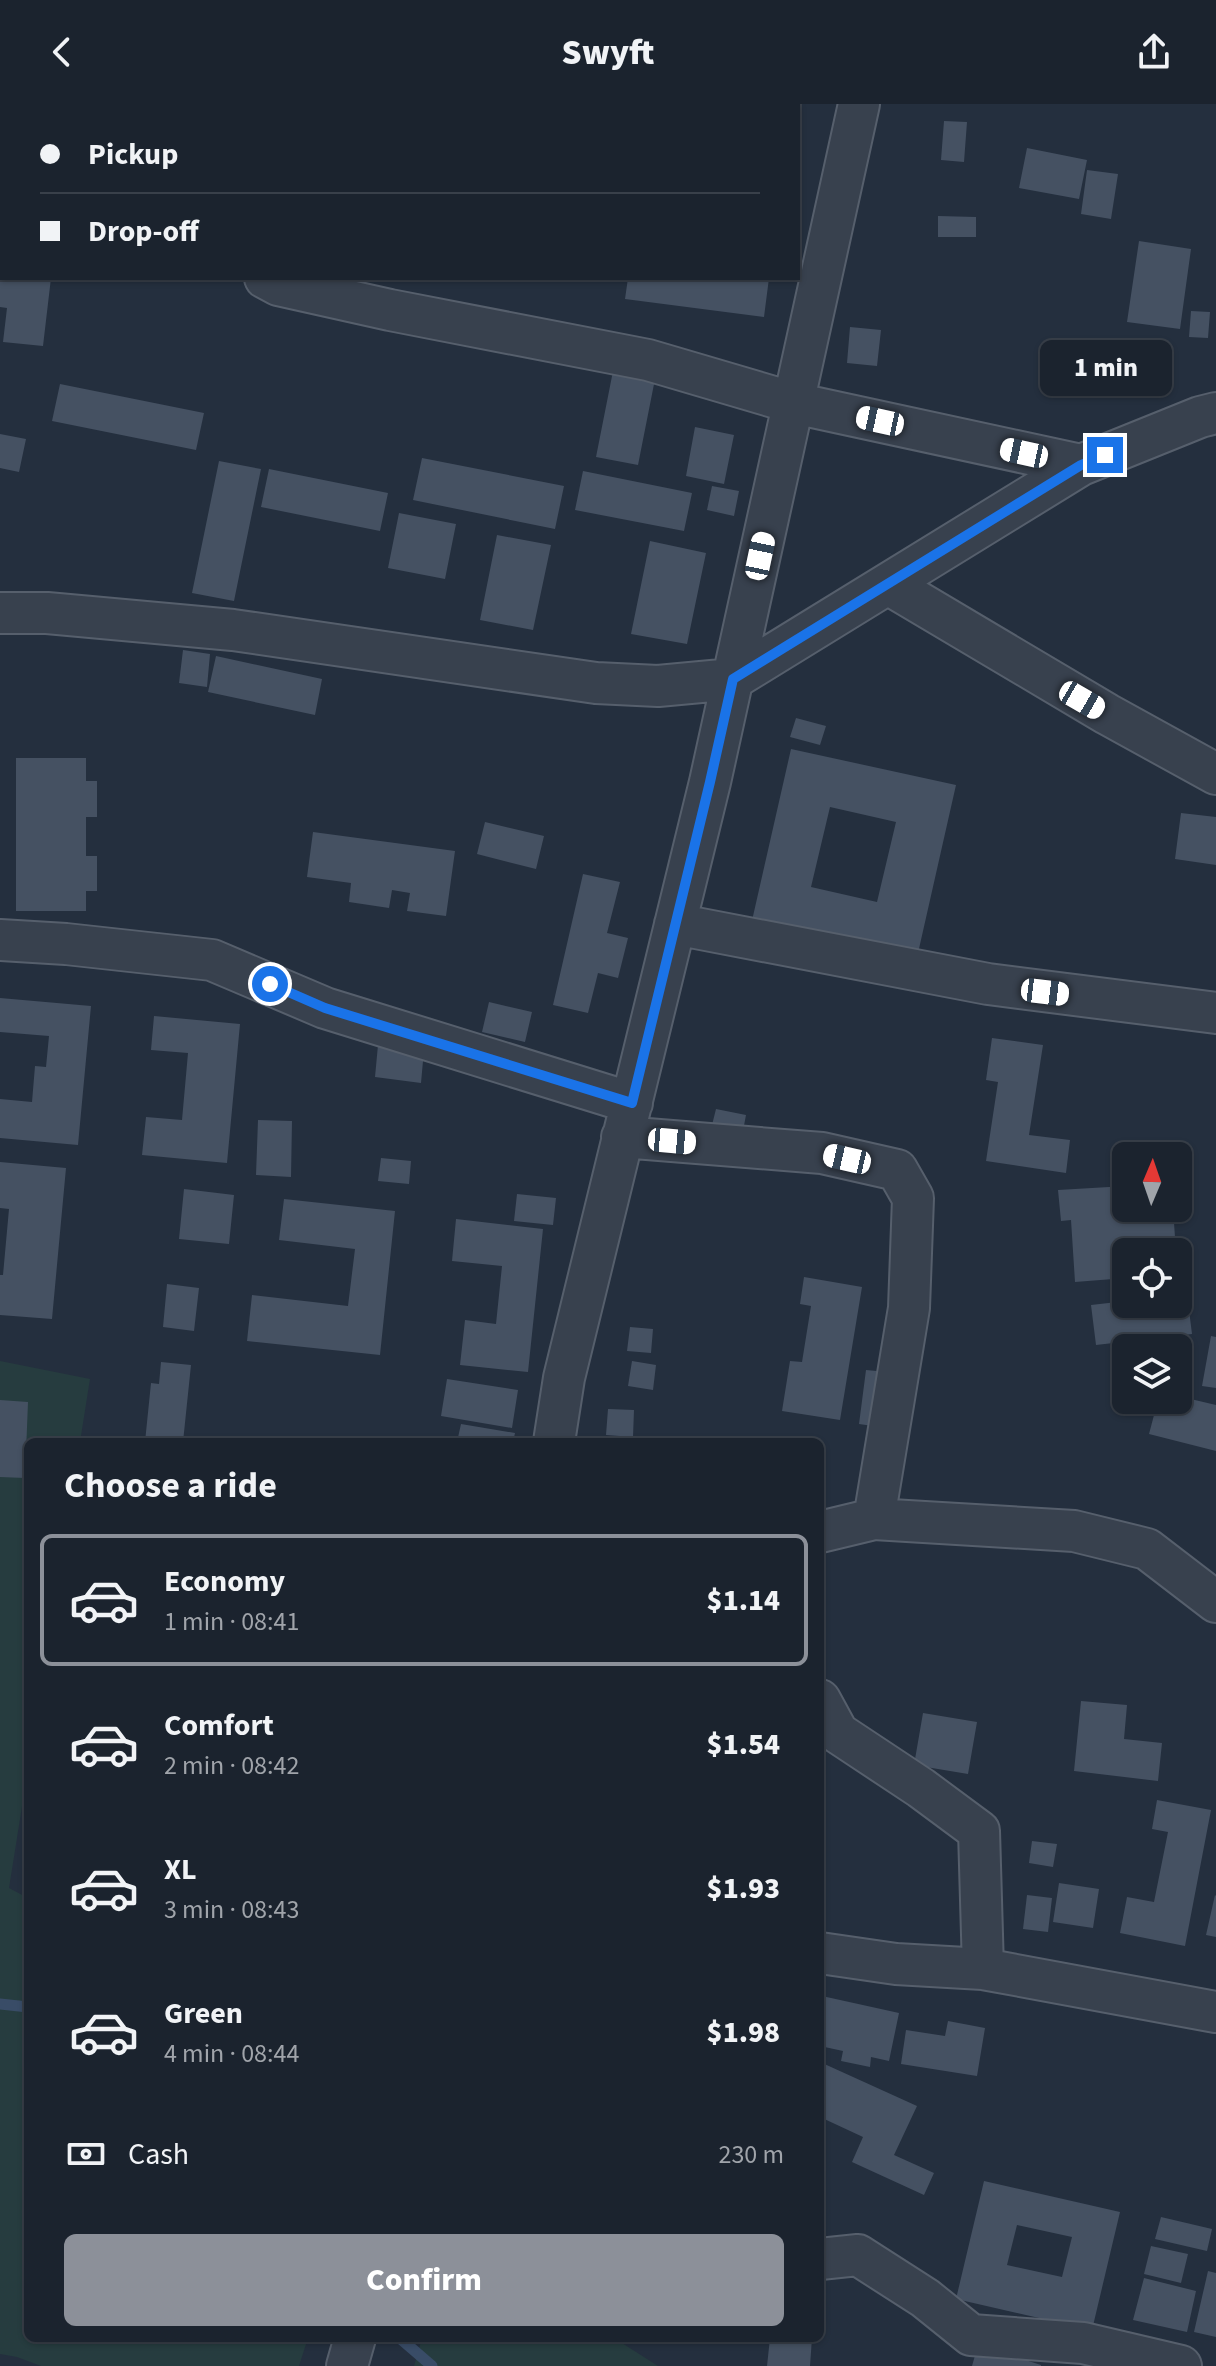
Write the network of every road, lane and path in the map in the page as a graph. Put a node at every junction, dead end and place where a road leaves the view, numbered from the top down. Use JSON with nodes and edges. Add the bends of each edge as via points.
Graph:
{"nodes":[{"id":1,"x":859,"y":104,"type":"edge"},
{"id":2,"x":269,"y":280,"type":"edge"},
{"id":3,"x":390,"y":294,"type":"edge"},
{"id":4,"x":794,"y":403,"type":"junction"},
{"id":5,"x":1216,"y":413,"type":"edge"},
{"id":6,"x":1081,"y":465,"type":"junction"},
{"id":7,"x":888,"y":584,"type":"junction"},
{"id":8,"x":0,"y":613,"type":"edge"},
{"id":9,"x":733,"y":679,"type":"junction"},
{"id":10,"x":1216,"y":774,"type":"edge"},
{"id":11,"x":675,"y":924,"type":"junction"},
{"id":12,"x":0,"y":940,"type":"edge"},
{"id":13,"x":1216,"y":1013,"type":"edge"},
{"id":14,"x":627,"y":1120,"type":"junction"},
{"id":15,"x":555,"y":1438,"type":"edge"},
{"id":16,"x":874,"y":1519,"type":"junction"},
{"id":17,"x":824,"y":1531,"type":"edge"},
{"id":18,"x":1216,"y":1602,"type":"edge"},
{"id":19,"x":824,"y":1707,"type":"edge"},
{"id":20,"x":824,"y":1954,"type":"edge"},
{"id":21,"x":983,"y":1969,"type":"junction"},
{"id":22,"x":1216,"y":2012,"type":"edge"},
{"id":23,"x":824,"y":2259,"type":"edge"},
{"id":24,"x":354,"y":2342,"type":"edge"},
{"id":25,"x":347,"y":2366,"type":"edge"},
{"id":26,"x":1181,"y":2366,"type":"edge"}],
"edges":[{"from":1,"to":4,"type":"street"},
{"from":2,"to":3,"type":"street"},
{"from":3,"to":4,"type":"street"},
{"from":4,"to":6,"type":"street"},
{"from":4,"to":9,"type":"street"},
{"from":5,"to":6,"type":"street"},
{"from":6,"to":7,"type":"street"},
{"from":7,"to":9,"type":"street"},
{"from":7,"to":10,"type":"street"},
{"from":8,"to":9,"type":"street","via":[[233,630],[596,683],[658,686]]},
{"from":9,"to":11,"type":"street"},
{"from":11,"to":13,"type":"street","via":[[988,984]]},
{"from":11,"to":14,"type":"street"},
{"from":12,"to":14,"type":"street","via":[[212,960],[325,1008]]},
{"from":14,"to":15,"type":"street","via":[[564,1378]]},
{"from":14,"to":16,"type":"street","via":[[897,1170],[913,1198],[909,1308]]},
{"from":16,"to":17,"type":"street"},
{"from":16,"to":18,"type":"street","via":[[1074,1531],[1147,1549]]},
{"from":19,"to":21,"type":"street","via":[[838,1733],[979,1831]]},
{"from":20,"to":21,"type":"street"},
{"from":21,"to":22,"type":"street"},
{"from":23,"to":26,"type":"street","via":[[858,2255],[971,2335],[1083,2343]]},
{"from":24,"to":25,"type":"street"}]}
